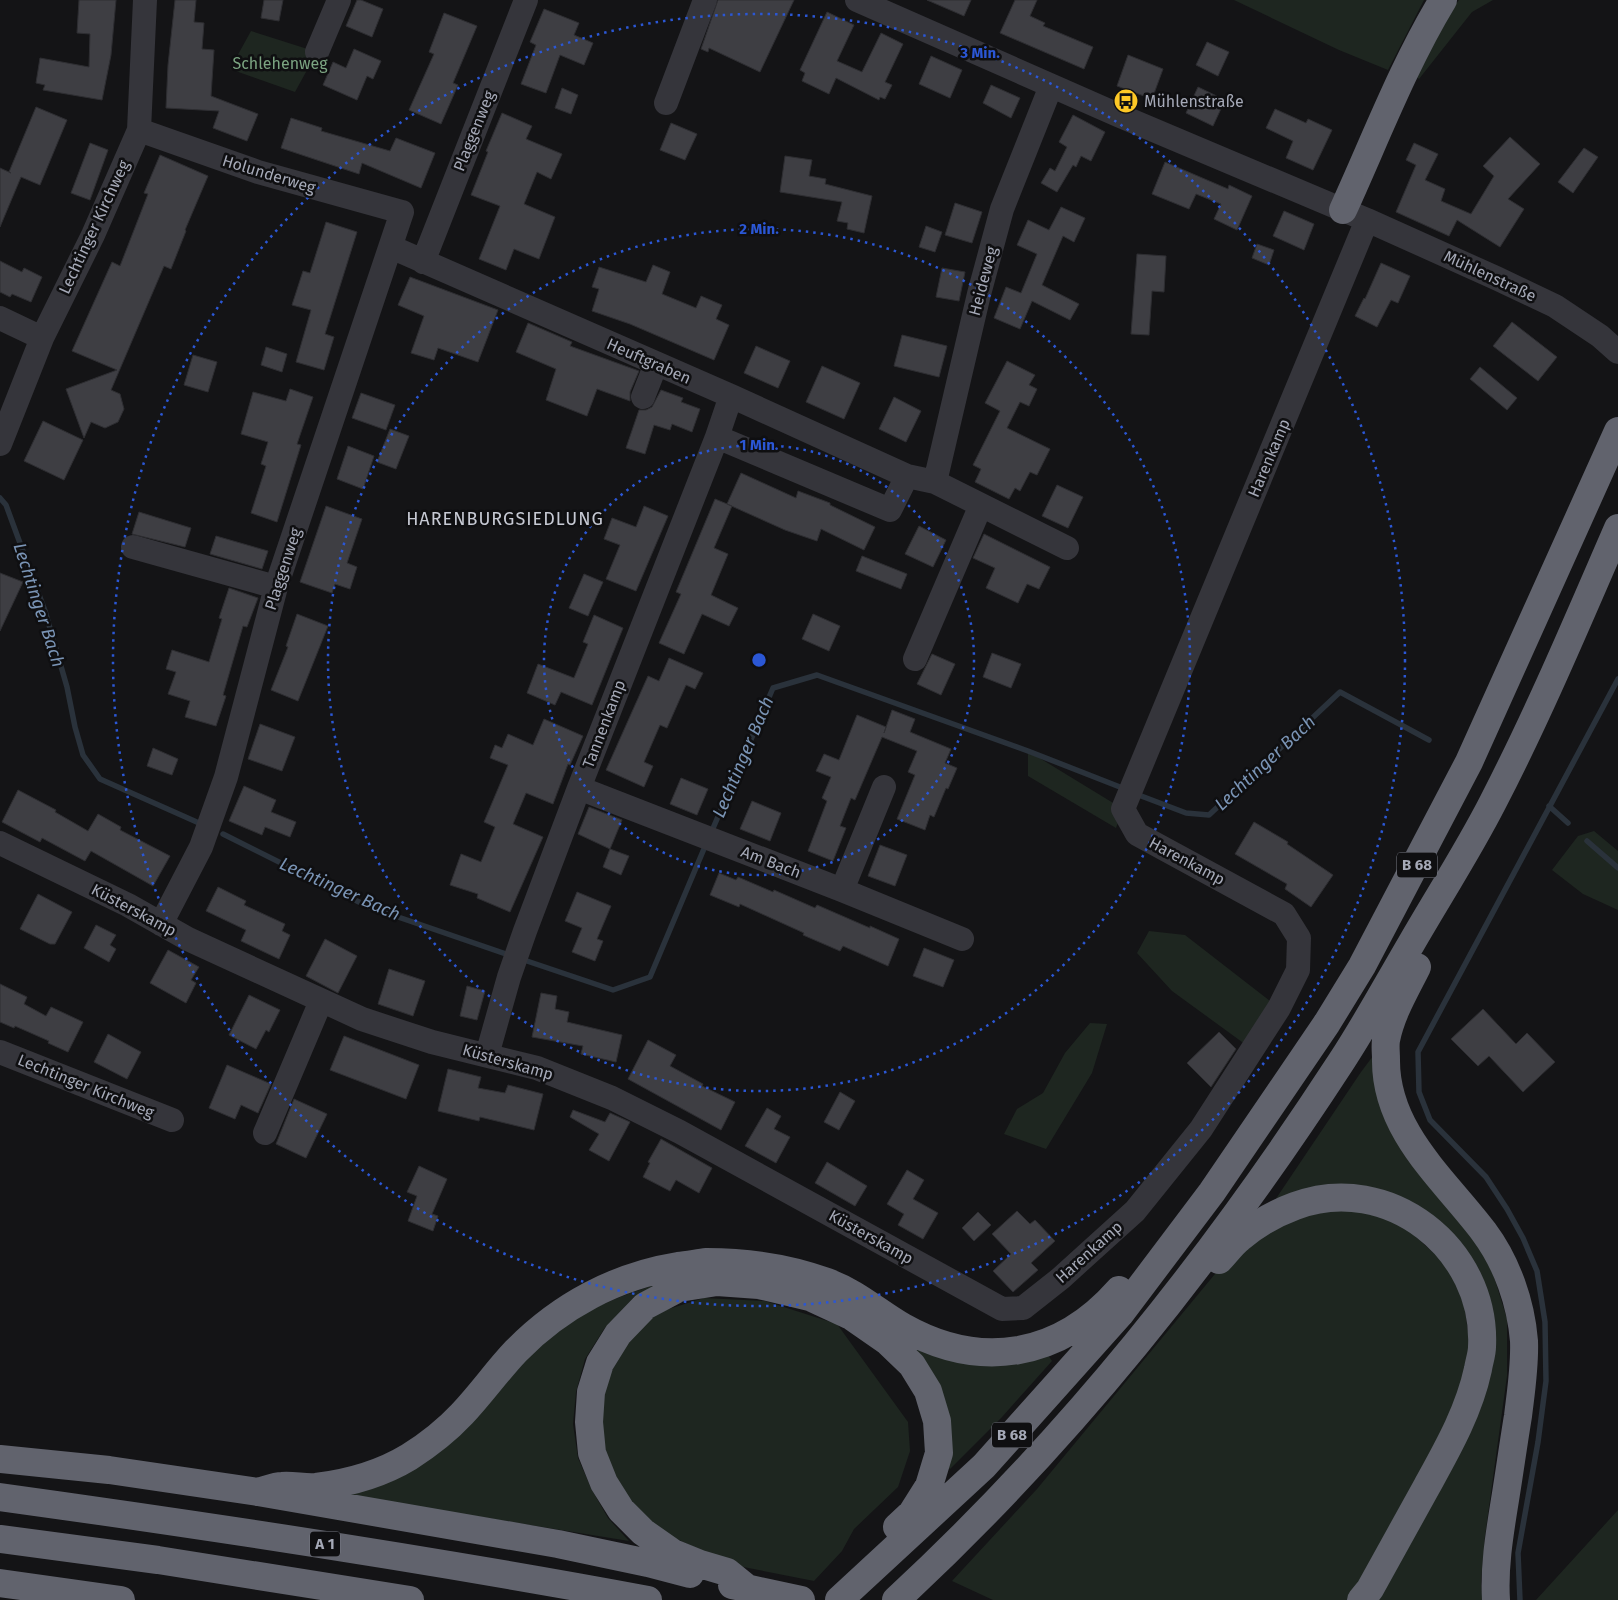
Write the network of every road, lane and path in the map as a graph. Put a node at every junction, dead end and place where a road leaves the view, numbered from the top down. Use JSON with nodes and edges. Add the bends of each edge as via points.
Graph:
{"nodes":[{"id":1,"x":145,"y":0,"type":"edge"},
{"id":2,"x":339,"y":0,"type":"edge"},
{"id":3,"x":526,"y":0,"type":"edge"},
{"id":4,"x":705,"y":0,"type":"edge"},
{"id":5,"x":857,"y":0,"type":"edge"},
{"id":6,"x":1443,"y":0,"type":"edge"},
{"id":7,"x":317,"y":52,"type":"dead end"},
{"id":8,"x":1051,"y":86,"type":"junction"},
{"id":9,"x":666,"y":103,"type":"dead end"},
{"id":10,"x":139,"y":130,"type":"junction"},
{"id":11,"x":402,"y":212,"type":"joint"},
{"id":12,"x":1355,"y":215,"type":"junction"},
{"id":13,"x":391,"y":247,"type":"junction"},
{"id":14,"x":422,"y":262,"type":"junction"},
{"id":15,"x":0,"y":318,"type":"edge"},
{"id":16,"x":42,"y":338,"type":"junction"},
{"id":17,"x":1618,"y":352,"type":"edge"},
{"id":18,"x":656,"y":364,"type":"junction"},
{"id":19,"x":731,"y":396,"type":"junction"},
{"id":20,"x":644,"y":397,"type":"dead end"},
{"id":21,"x":1618,"y":431,"type":"edge"},
{"id":22,"x":717,"y":437,"type":"junction"},
{"id":23,"x":0,"y":444,"type":"edge"},
{"id":24,"x":907,"y":476,"type":"junction"},
{"id":25,"x":935,"y":482,"type":"junction"},
{"id":26,"x":981,"y":505,"type":"junction"},
{"id":27,"x":1618,"y":528,"type":"edge"},
{"id":28,"x":133,"y":548,"type":"dead end"},
{"id":29,"x":1067,"y":548,"type":"dead end"},
{"id":30,"x":276,"y":587,"type":"junction"},
{"id":31,"x":915,"y":659,"type":"dead end"},
{"id":32,"x":884,"y":787,"type":"dead end"},
{"id":33,"x":579,"y":788,"type":"junction"},
{"id":34,"x":1492,"y":806,"type":"junction"},
{"id":35,"x":0,"y":843,"type":"edge"},
{"id":36,"x":842,"y":890,"type":"junction"},
{"id":37,"x":161,"y":924,"type":"junction"},
{"id":38,"x":962,"y":939,"type":"dead end"},
{"id":39,"x":321,"y":1001,"type":"junction"},
{"id":40,"x":0,"y":1052,"type":"edge"},
{"id":41,"x":487,"y":1055,"type":"junction"},
{"id":42,"x":172,"y":1120,"type":"dead end"},
{"id":43,"x":265,"y":1133,"type":"dead end"},
{"id":44,"x":1157,"y":1265,"type":"junction"},
{"id":45,"x":1192,"y":1276,"type":"junction"},
{"id":46,"x":1002,"y":1309,"type":"joint"},
{"id":47,"x":0,"y":1459,"type":"edge"},
{"id":48,"x":258,"y":1492,"type":"junction"},
{"id":49,"x":0,"y":1497,"type":"edge"},
{"id":50,"x":0,"y":1539,"type":"edge"},
{"id":51,"x":0,"y":1583,"type":"edge"},
{"id":52,"x":748,"y":1589,"type":"junction"},
{"id":53,"x":842,"y":1597,"type":"edge"},
{"id":54,"x":897,"y":1599,"type":"edge"},
{"id":55,"x":121,"y":1600,"type":"edge"},
{"id":56,"x":410,"y":1600,"type":"edge"},
{"id":57,"x":648,"y":1600,"type":"edge"},
{"id":58,"x":801,"y":1600,"type":"edge"},
{"id":59,"x":1361,"y":1600,"type":"edge"},
{"id":60,"x":1496,"y":1600,"type":"edge"}],
"edges":[{"from":1,"to":10,"type":"street","name":"Lechtinger Kirchweg"},
{"from":2,"to":7,"type":"street"},
{"from":3,"to":14,"type":"street","name":"Plaggenweg"},
{"from":4,"to":9,"type":"street"},
{"from":5,"to":8,"type":"street","name":"Mühlenstraße"},
{"from":6,"to":12,"type":"highway","via":[[1410,60]]},
{"from":8,"to":12,"type":"street","name":"Mühlenstraße"},
{"from":8,"to":25,"type":"street","name":"Heideweg","via":[[1002,209]]},
{"from":10,"to":11,"type":"street","name":"Holunderweg","via":[[258,172]]},
{"from":10,"to":16,"type":"street","name":"Lechtinger Kirchweg","via":[[93,235]]},
{"from":11,"to":13,"type":"street","name":"Plaggenweg"},
{"from":12,"to":17,"type":"street","name":"Mühlenstraße","via":[[1555,306]]},
{"from":12,"to":46,"type":"street","name":"Harenkamp","via":[[1123,809],[1137,834],[1284,914],[1299,938],[1298,970],[1279,1008],[1201,1129],[1135,1211],[1023,1308]]},
{"from":13,"to":14,"type":"street","name":"Heuftgraben"},
{"from":13,"to":30,"type":"street","name":"Plaggenweg"},
{"from":14,"to":18,"type":"street","name":"Heuftgraben"},
{"from":15,"to":16,"type":"street"},
{"from":16,"to":23,"type":"street","name":"Lechtinger Kirchweg"},
{"from":18,"to":19,"type":"street","name":"Heuftgraben"},
{"from":18,"to":20,"type":"street"},
{"from":19,"to":22,"type":"street","name":"Tannenkamp"},
{"from":19,"to":24,"type":"street","name":"Heuftgraben"},
{"from":21,"to":44,"type":"highway","number":"B 68","via":[[1469,762],[1362,966],[1328,1023]]},
{"from":22,"to":24,"type":"street","via":[[890,510]]},
{"from":22,"to":33,"type":"street","name":"Tannenkamp"},
{"from":24,"to":25,"type":"street","name":"Heuftgraben"},
{"from":25,"to":26,"type":"street","name":"Heuftgraben"},
{"from":26,"to":29,"type":"street","name":"Heuftgraben"},
{"from":26,"to":31,"type":"street"},
{"from":27,"to":34,"type":"highway","number":"B 68","via":[[1537,715]]},
{"from":28,"to":30,"type":"street"},
{"from":30,"to":37,"type":"street","name":"Plaggenweg","via":[[226,777],[201,847]]},
{"from":32,"to":36,"type":"street"},
{"from":33,"to":36,"type":"street","name":"Am Bach"},
{"from":33,"to":41,"type":"street","name":"Tannenkamp","via":[[509,977]]},
{"from":34,"to":45,"type":"highway","number":"B 68","via":[[1343,1059],[1268,1172]]},
{"from":34,"to":60,"type":"highway","via":[[1488,835],[1392,1017],[1386,1041],[1385,1072],[1391,1102],[1405,1131],[1485,1233],[1504,1266],[1517,1300],[1524,1341],[1523,1381],[1499,1538]]},
{"from":35,"to":37,"type":"street","name":"Küsterskamp"},
{"from":36,"to":38,"type":"street","name":"Am Bach"},
{"from":37,"to":39,"type":"street","name":"Küsterskamp"},
{"from":39,"to":41,"type":"street","name":"Küsterskamp","via":[[432,1042]]},
{"from":39,"to":43,"type":"street"},
{"from":40,"to":42,"type":"street","name":"Lechtinger Kirchweg"},
{"from":41,"to":46,"type":"street","name":"Küsterskamp","via":[[537,1068],[612,1098]]},
{"from":44,"to":48,"type":"highway","via":[[1131,1276],[1106,1305],[1074,1330],[1040,1346],[996,1354],[966,1351],[931,1341],[861,1298],[787,1270],[705,1262],[656,1270],[612,1284],[572,1305],[552,1320],[516,1351],[461,1415],[434,1440],[406,1459],[375,1474],[344,1483],[313,1487],[281,1486]]},
{"from":44,"to":53,"type":"highway","number":"B 68","via":[[1120,1314],[984,1466]]},
{"from":45,"to":54,"type":"highway","number":"B 68","via":[[1084,1408],[1005,1494]]},
{"from":45,"to":59,"type":"highway","via":[[1218,1261],[1239,1238],[1264,1222],[1295,1205],[1328,1198],[1361,1198],[1390,1205],[1419,1221],[1447,1245],[1467,1276],[1480,1311],[1482,1347],[1474,1390],[1455,1434]]},
{"from":47,"to":48,"type":"highway","via":[[109,1470]]},
{"from":48,"to":52,"type":"highway","via":[[648,1562]]},
{"from":49,"to":57,"type":"highway","number":"A 1","via":[[353,1548]]},
{"from":50,"to":56,"type":"highway"},
{"from":51,"to":55,"type":"highway"},
{"from":52,"to":53,"type":"highway","via":[[727,1572],[672,1553],[643,1532],[621,1510],[604,1483],[592,1453],[591,1392],[600,1363],[618,1334],[645,1306],[679,1288],[716,1282],[759,1285],[810,1296],[851,1316],[887,1341],[912,1365],[928,1391],[937,1421],[939,1453],[929,1486],[912,1513],[855,1568]]},
{"from":52,"to":58,"type":"highway"}]}
